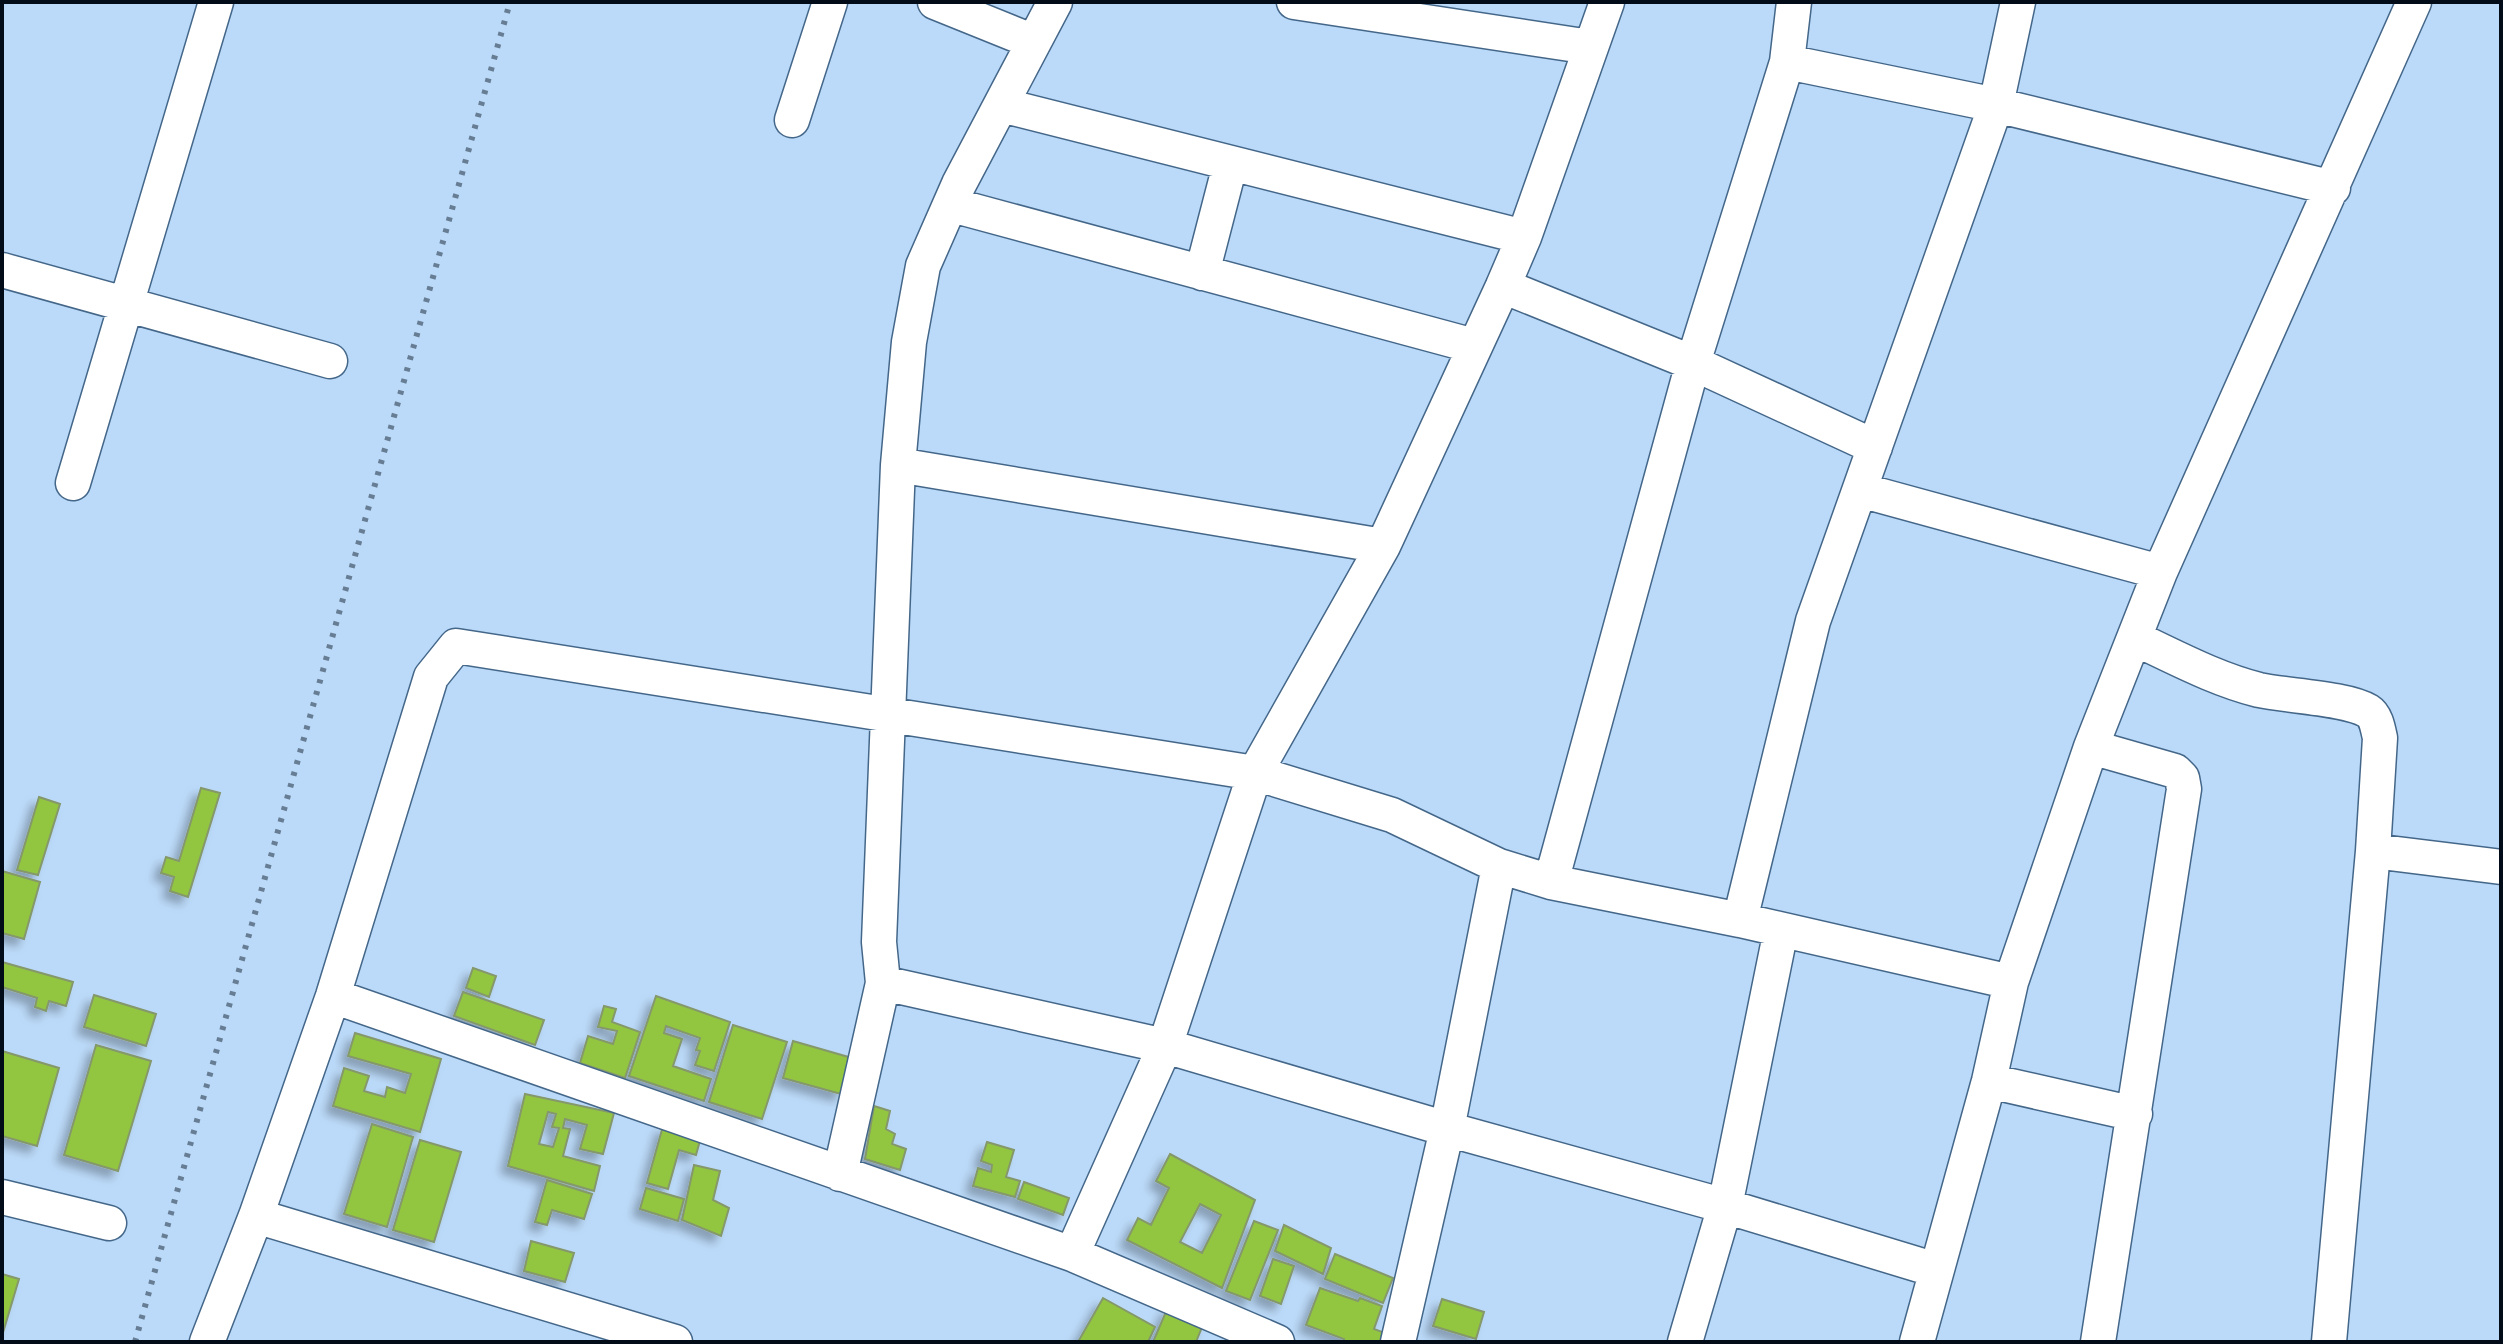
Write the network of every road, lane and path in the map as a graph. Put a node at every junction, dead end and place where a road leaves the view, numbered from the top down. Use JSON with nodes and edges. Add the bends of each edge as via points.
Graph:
{"nodes":[{"id":1,"x":216,"y":2,"type":"edge"},
{"id":2,"x":830,"y":2,"type":"edge"},
{"id":3,"x":935,"y":2,"type":"edge"},
{"id":4,"x":1055,"y":2,"type":"edge"},
{"id":5,"x":1294,"y":2,"type":"edge"},
{"id":6,"x":1607,"y":2,"type":"edge"},
{"id":7,"x":1794,"y":2,"type":"edge"},
{"id":8,"x":2018,"y":2,"type":"edge"},
{"id":9,"x":2414,"y":2,"type":"edge"},
{"id":10,"x":1034,"y":42,"type":"junction"},
{"id":11,"x":1590,"y":47,"type":"junction"},
{"id":12,"x":1787,"y":62,"type":"junction"},
{"id":13,"x":1001,"y":105,"type":"junction"},
{"id":14,"x":1996,"y":105,"type":"junction"},
{"id":15,"x":792,"y":120,"type":"dead end"},
{"id":16,"x":1230,"y":165,"type":"junction"},
{"id":17,"x":2333,"y":188,"type":"junction"},
{"id":18,"x":952,"y":205,"type":"junction"},
{"id":19,"x":1524,"y":237,"type":"junction"},
{"id":20,"x":2,"y":270,"type":"edge"},
{"id":21,"x":1202,"y":273,"type":"junction"},
{"id":22,"x":1503,"y":286,"type":"junction"},
{"id":23,"x":126,"y":304,"type":"junction"},
{"id":24,"x":1474,"y":346,"type":"junction"},
{"id":25,"x":330,"y":361,"type":"dead end"},
{"id":26,"x":1693,"y":363,"type":"junction"},
{"id":27,"x":1875,"y":447,"type":"junction"},
{"id":28,"x":898,"y":465,"type":"junction"},
{"id":29,"x":73,"y":483,"type":"dead end"},
{"id":30,"x":1860,"y":490,"type":"junction"},
{"id":31,"x":1383,"y":546,"type":"junction"},
{"id":32,"x":2160,"y":572,"type":"junction"},
{"id":33,"x":2134,"y":638,"type":"junction"},
{"id":34,"x":887,"y":713,"type":"junction"},
{"id":35,"x":2091,"y":747,"type":"junction"},
{"id":36,"x":1255,"y":773,"type":"junction"},
{"id":37,"x":2373,"y":851,"type":"junction"},
{"id":38,"x":1499,"y":866,"type":"junction"},
{"id":39,"x":2501,"y":867,"type":"edge"},
{"id":40,"x":1551,"y":882,"type":"junction"},
{"id":41,"x":1740,"y":920,"type":"junction"},
{"id":42,"x":1781,"y":930,"type":"junction"},
{"id":43,"x":2011,"y":982,"type":"junction"},
{"id":44,"x":883,"y":983,"type":"junction"},
{"id":45,"x":333,"y":996,"type":"junction"},
{"id":46,"x":1165,"y":1046,"type":"junction"},
{"id":47,"x":1989,"y":1081,"type":"junction"},
{"id":48,"x":2135,"y":1114,"type":"junction"},
{"id":49,"x":1447,"y":1129,"type":"junction"},
{"id":50,"x":840,"y":1174,"type":"junction"},
{"id":51,"x":2,"y":1197,"type":"edge"},
{"id":52,"x":1725,"y":1206,"type":"junction"},
{"id":53,"x":256,"y":1216,"type":"junction"},
{"id":54,"x":109,"y":1223,"type":"dead end"},
{"id":55,"x":1072,"y":1254,"type":"junction"},
{"id":56,"x":1936,"y":1270,"type":"junction"},
{"id":57,"x":207,"y":1342,"type":"edge"},
{"id":58,"x":675,"y":1342,"type":"edge"},
{"id":59,"x":1277,"y":1342,"type":"edge"},
{"id":60,"x":1398,"y":1342,"type":"edge"},
{"id":61,"x":1685,"y":1342,"type":"edge"},
{"id":62,"x":1917,"y":1342,"type":"edge"},
{"id":63,"x":2098,"y":1342,"type":"edge"},
{"id":64,"x":2329,"y":1342,"type":"edge"}],
"edges":[{"from":1,"to":23,"type":"street"},
{"from":2,"to":15,"type":"street"},
{"from":3,"to":10,"type":"street"},
{"from":4,"to":10,"type":"street"},
{"from":5,"to":11,"type":"street"},
{"from":6,"to":11,"type":"street"},
{"from":7,"to":12,"type":"street"},
{"from":8,"to":14,"type":"street"},
{"from":9,"to":17,"type":"street"},
{"from":10,"to":13,"type":"street"},
{"from":11,"to":19,"type":"street"},
{"from":12,"to":14,"type":"street"},
{"from":12,"to":26,"type":"street"},
{"from":13,"to":16,"type":"street"},
{"from":13,"to":18,"type":"street"},
{"from":14,"to":17,"type":"street"},
{"from":14,"to":27,"type":"street"},
{"from":16,"to":19,"type":"street"},
{"from":16,"to":21,"type":"street"},
{"from":17,"to":32,"type":"street"},
{"from":18,"to":21,"type":"street"},
{"from":18,"to":28,"type":"street","via":[[923,266],[909,342]]},
{"from":19,"to":22,"type":"street"},
{"from":20,"to":23,"type":"street"},
{"from":21,"to":24,"type":"street"},
{"from":22,"to":24,"type":"street"},
{"from":22,"to":26,"type":"street"},
{"from":23,"to":25,"type":"street"},
{"from":23,"to":29,"type":"street"},
{"from":24,"to":31,"type":"street"},
{"from":26,"to":27,"type":"street"},
{"from":26,"to":40,"type":"street"},
{"from":27,"to":30,"type":"street"},
{"from":28,"to":31,"type":"street"},
{"from":28,"to":34,"type":"street"},
{"from":30,"to":32,"type":"street"},
{"from":30,"to":41,"type":"street","via":[[1813,621]]},
{"from":31,"to":36,"type":"street"},
{"from":32,"to":33,"type":"street"},
{"from":33,"to":35,"type":"street"},
{"from":33,"to":37,"type":"street","via":[[2228,681],[2369,711],[2380,738]]},
{"from":34,"to":36,"type":"street"},
{"from":34,"to":44,"type":"street","via":[[879,942]]},
{"from":34,"to":45,"type":"street","via":[[456,646],[431,677]]},
{"from":35,"to":43,"type":"street"},
{"from":35,"to":48,"type":"street","via":[[2175,771],[2184,789]]},
{"from":36,"to":38,"type":"street","via":[[1392,815]]},
{"from":36,"to":46,"type":"street"},
{"from":37,"to":39,"type":"street"},
{"from":37,"to":64,"type":"street"},
{"from":38,"to":40,"type":"street"},
{"from":38,"to":49,"type":"street"},
{"from":40,"to":41,"type":"street"},
{"from":41,"to":42,"type":"street"},
{"from":42,"to":43,"type":"street"},
{"from":42,"to":52,"type":"street"},
{"from":43,"to":47,"type":"street"},
{"from":44,"to":46,"type":"street"},
{"from":44,"to":50,"type":"street"},
{"from":45,"to":50,"type":"street"},
{"from":45,"to":53,"type":"street"},
{"from":46,"to":49,"type":"street"},
{"from":46,"to":55,"type":"street"},
{"from":47,"to":48,"type":"street"},
{"from":47,"to":56,"type":"street"},
{"from":48,"to":63,"type":"street"},
{"from":49,"to":52,"type":"street"},
{"from":49,"to":60,"type":"street"},
{"from":50,"to":55,"type":"street"},
{"from":51,"to":54,"type":"street"},
{"from":52,"to":56,"type":"street"},
{"from":52,"to":61,"type":"street"},
{"from":53,"to":57,"type":"street"},
{"from":53,"to":58,"type":"street"},
{"from":55,"to":59,"type":"street"},
{"from":56,"to":62,"type":"street"}]}
